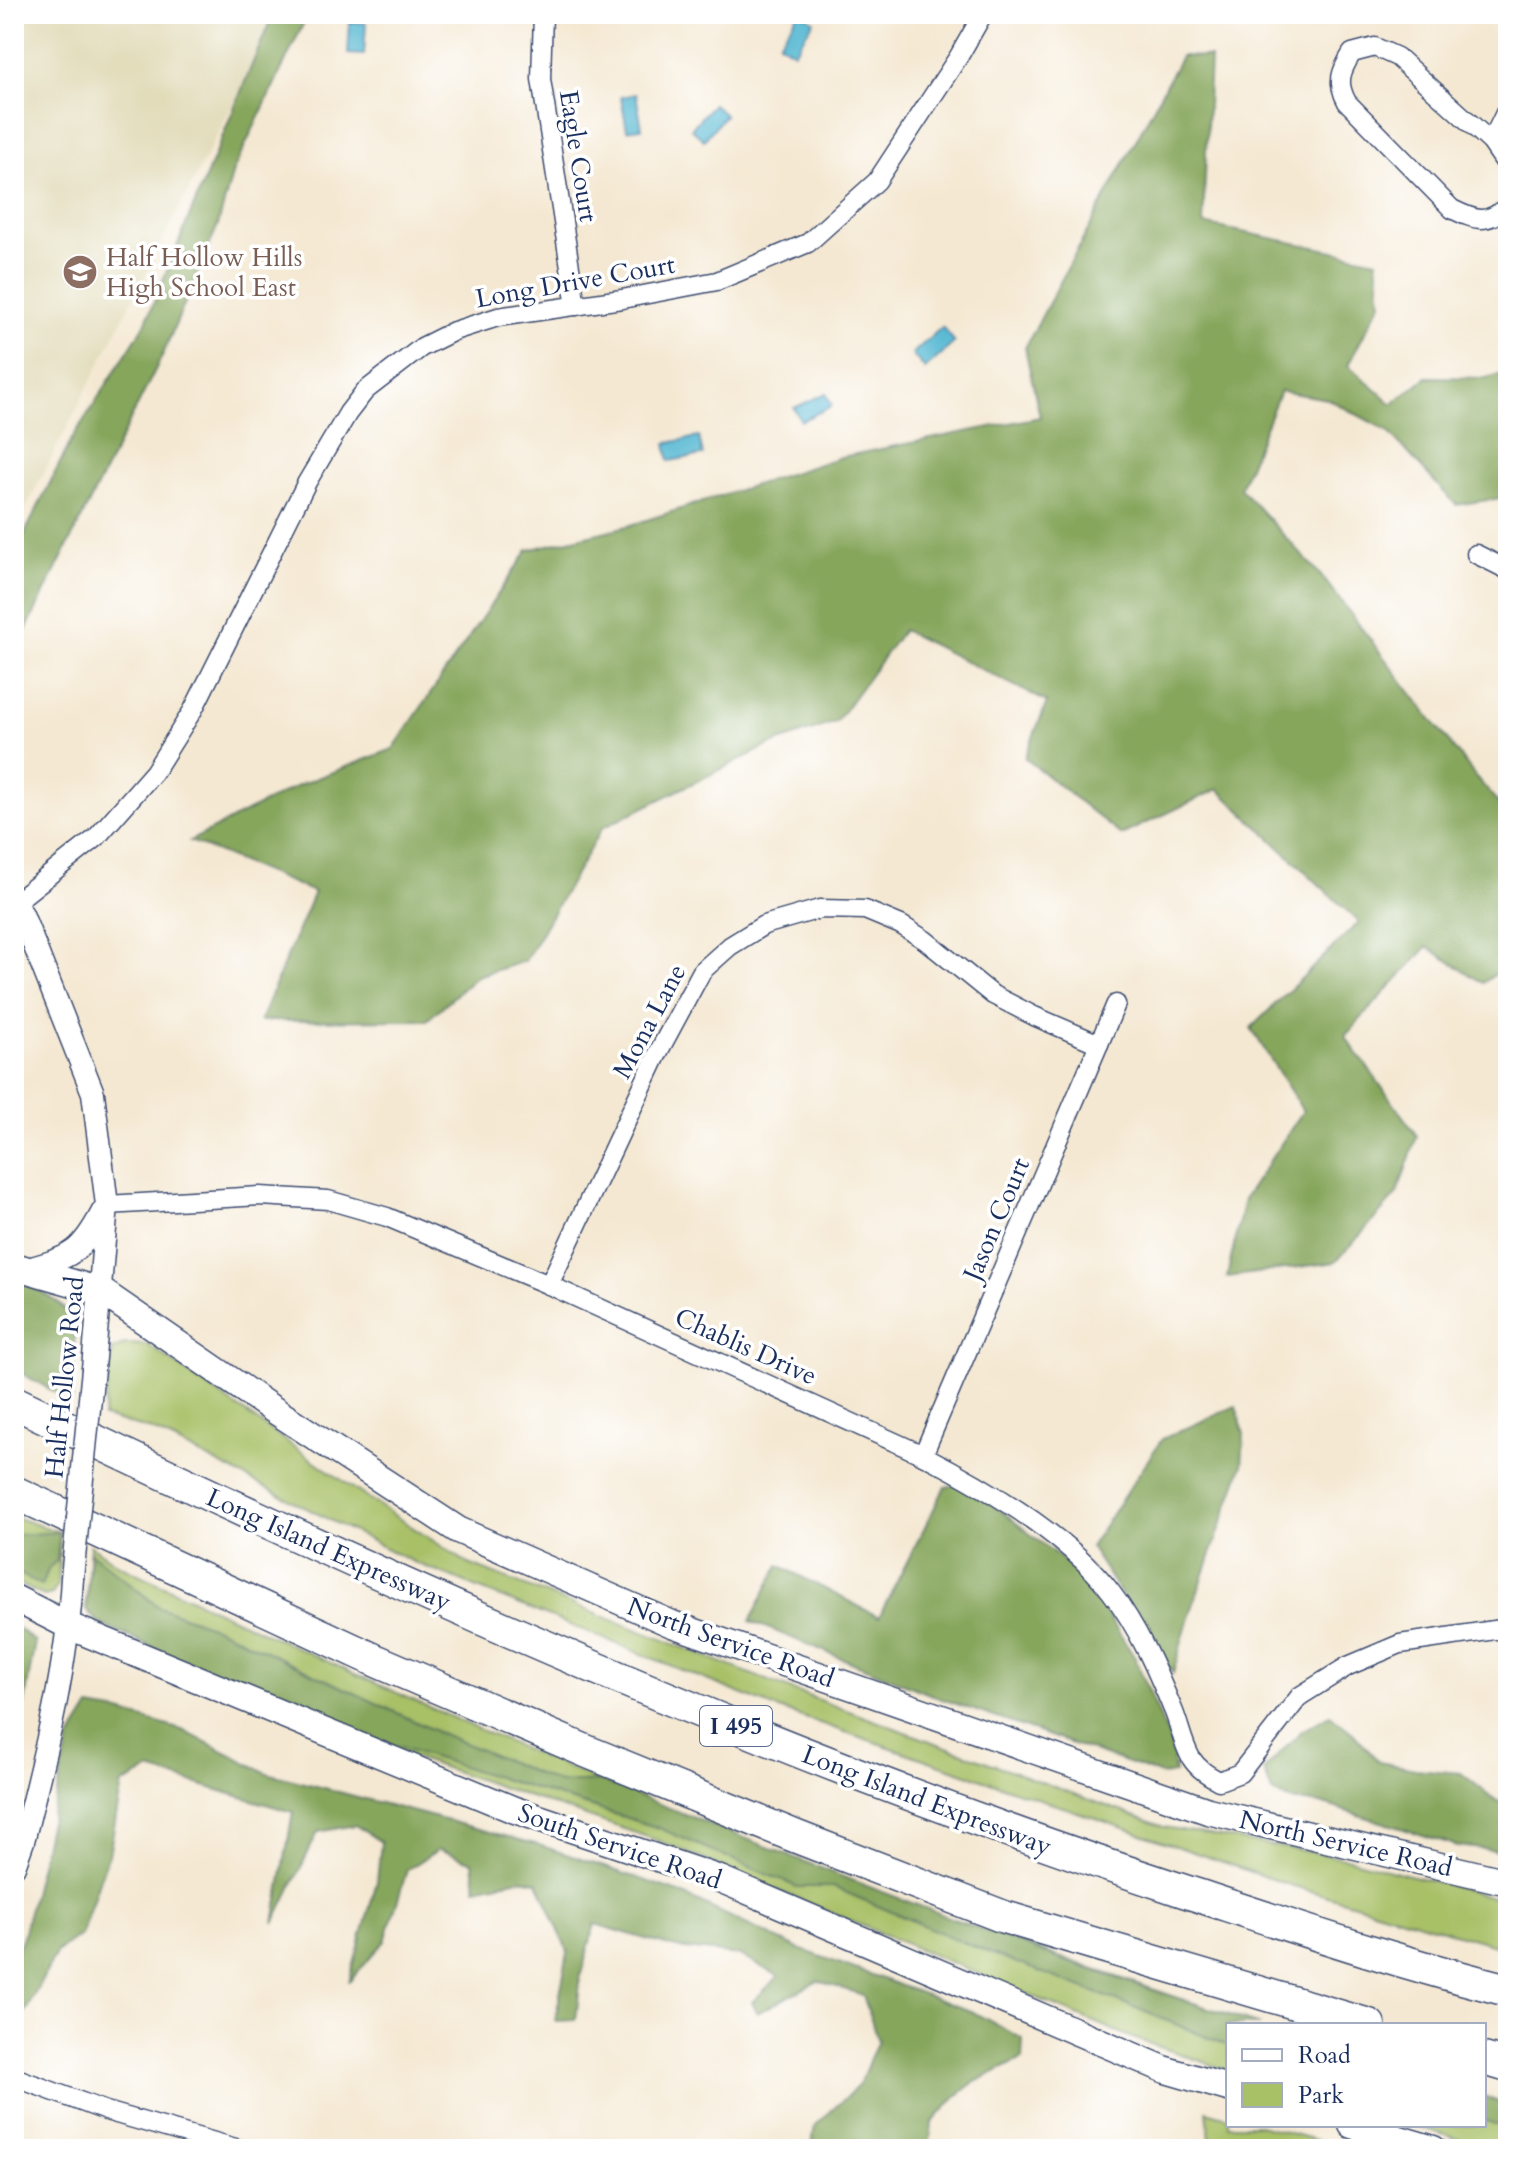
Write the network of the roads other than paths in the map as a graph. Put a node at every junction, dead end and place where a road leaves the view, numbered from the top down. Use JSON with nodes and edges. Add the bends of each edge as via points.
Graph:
{"nodes":[{"id":1,"x":543,"y":14,"type":"edge"},
{"id":2,"x":983,"y":14,"type":"edge"},
{"id":3,"x":1508,"y":107,"type":"edge"},
{"id":4,"x":1491,"y":142,"type":"junction"},
{"id":5,"x":1508,"y":167,"type":"edge"},
{"id":6,"x":1508,"y":205,"type":"edge"},
{"id":7,"x":576,"y":306,"type":"junction"},
{"id":8,"x":1476,"y":554,"type":"dead end"},
{"id":9,"x":1508,"y":570,"type":"edge"},
{"id":10,"x":14,"y":904,"type":"edge"},
{"id":11,"x":1116,"y":1004,"type":"dead end"},
{"id":12,"x":1099,"y":1044,"type":"junction"},
{"id":13,"x":107,"y":1205,"type":"junction"},
{"id":14,"x":20,"y":1268,"type":"edge"},
{"id":15,"x":549,"y":1285,"type":"junction"},
{"id":16,"x":101,"y":1291,"type":"junction"},
{"id":17,"x":14,"y":1402,"type":"edge"},
{"id":18,"x":923,"y":1455,"type":"junction"},
{"id":19,"x":14,"y":1492,"type":"edge"},
{"id":20,"x":14,"y":1598,"type":"edge"},
{"id":21,"x":69,"y":1626,"type":"junction"},
{"id":22,"x":1508,"y":1628,"type":"edge"},
{"id":23,"x":14,"y":1866,"type":"edge"},
{"id":24,"x":1508,"y":1882,"type":"edge"},
{"id":25,"x":1500,"y":1988,"type":"edge"},
{"id":26,"x":1362,"y":2023,"type":"edge"},
{"id":27,"x":1486,"y":2060,"type":"edge"},
{"id":28,"x":1508,"y":2066,"type":"edge"},
{"id":29,"x":14,"y":2077,"type":"edge"},
{"id":30,"x":1226,"y":2087,"type":"edge"},
{"id":31,"x":1359,"y":2127,"type":"edge"},
{"id":32,"x":239,"y":2149,"type":"edge"},
{"id":33,"x":1433,"y":2149,"type":"edge"}],
"edges":[{"from":1,"to":7,"type":"street","name":"Eagle Court","via":[[541,79]]},
{"from":2,"to":7,"type":"street","name":"Long Drive Court","via":[[877,181],[808,243],[717,281]]},
{"from":3,"to":4,"type":"street"},
{"from":4,"to":5,"type":"street"},
{"from":4,"to":6,"type":"street","via":[[1397,57],[1375,47],[1352,53],[1341,70],[1339,87],[1347,102],[1452,209],[1474,220],[1497,216]]},
{"from":7,"to":10,"type":"street","name":"Long Drive Court","via":[[498,317],[454,331],[422,347],[365,391],[307,482],[193,710],[154,772],[96,838]]},
{"from":8,"to":9,"type":"street"},
{"from":10,"to":13,"type":"street","name":"Half Hollow Road","via":[[93,1093]]},
{"from":11,"to":12,"type":"street","name":"Jason Court"},
{"from":12,"to":15,"type":"street","name":"Mona Lane","via":[[993,995],[925,940],[865,910],[820,909],[764,925],[702,971]]},
{"from":12,"to":18,"type":"street","name":"Jason Court"},
{"from":13,"to":14,"type":"street","via":[[75,1252]]},
{"from":13,"to":15,"type":"street","name":"Chablis Drive","via":[[260,1196],[328,1200],[387,1217]]},
{"from":13,"to":16,"type":"street","name":"Half Hollow Road"},
{"from":14,"to":16,"type":"main road","name":"North Service Road"},
{"from":15,"to":18,"type":"street","name":"Chablis Drive"},
{"from":16,"to":21,"type":"street","name":"Half Hollow Road","bridge":true},
{"from":16,"to":24,"type":"main road","name":"North Service Road","via":[[458,1530],[672,1624],[1208,1811]]},
{"from":17,"to":25,"type":"highway","name":"Long Island Expressway","number":"I 495","via":[[410,1587],[826,1762],[1031,1841]]},
{"from":18,"to":22,"type":"street","name":"Chablis Drive","via":[[1027,1516],[1110,1591],[1141,1642],[1191,1759],[1219,1781],[1240,1773],[1300,1696],[1348,1666],[1400,1644]]},
{"from":19,"to":26,"type":"highway","via":[[391,1667],[797,1837],[1004,1917]]},
{"from":20,"to":21,"type":"main road","name":"South Service Road"},
{"from":21,"to":23,"type":"street","name":"Half Hollow Road","via":[[50,1735]]},
{"from":21,"to":30,"type":"main road","name":"South Service Road","via":[[512,1809],[720,1879],[1166,2070]]},
{"from":27,"to":28,"type":"highway"},
{"from":29,"to":32,"type":"street","via":[[106,2111]]},
{"from":31,"to":33,"type":"main road"}]}
